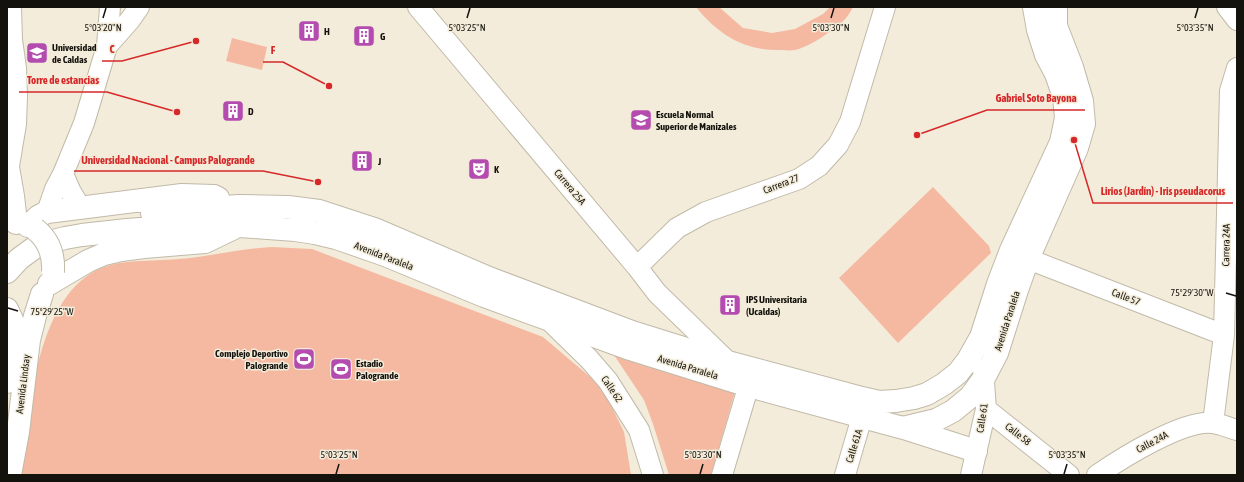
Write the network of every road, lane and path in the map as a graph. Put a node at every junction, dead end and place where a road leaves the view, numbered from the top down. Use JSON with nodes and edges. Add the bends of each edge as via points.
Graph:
{"nodes":[{"id":1,"x":10,"y":7,"type":"edge"},
{"id":2,"x":110,"y":7,"type":"edge"},
{"id":3,"x":139,"y":7,"type":"edge"},
{"id":4,"x":418,"y":7,"type":"edge"},
{"id":5,"x":885,"y":7,"type":"edge"},
{"id":6,"x":1034,"y":7,"type":"edge"},
{"id":7,"x":1056,"y":7,"type":"edge"},
{"id":8,"x":1227,"y":7,"type":"edge"},
{"id":9,"x":1237,"y":20,"type":"edge"},
{"id":10,"x":108,"y":46,"type":"junction"},
{"id":11,"x":1237,"y":68,"type":"edge"},
{"id":12,"x":8,"y":169,"type":"edge"},
{"id":13,"x":63,"y":174,"type":"junction"},
{"id":14,"x":80,"y":207,"type":"junction"},
{"id":15,"x":239,"y":216,"type":"junction"},
{"id":16,"x":27,"y":223,"type":"edge"},
{"id":17,"x":7,"y":250,"type":"edge"},
{"id":18,"x":1028,"y":259,"type":"junction"},
{"id":19,"x":637,"y":267,"type":"junction"},
{"id":20,"x":7,"y":272,"type":"edge"},
{"id":21,"x":48,"y":283,"type":"junction"},
{"id":22,"x":7,"y":308,"type":"edge"},
{"id":23,"x":548,"y":318,"type":"junction"},
{"id":24,"x":1224,"y":335,"type":"junction"},
{"id":25,"x":981,"y":337,"type":"junction"},
{"id":26,"x":728,"y":362,"type":"junction"},
{"id":27,"x":751,"y":378,"type":"junction"},
{"id":28,"x":984,"y":378,"type":"junction"},
{"id":29,"x":7,"y":382,"type":"edge"},
{"id":30,"x":986,"y":409,"type":"junction"},
{"id":31,"x":862,"y":417,"type":"junction"},
{"id":32,"x":1213,"y":423,"type":"junction"},
{"id":33,"x":903,"y":428,"type":"junction"},
{"id":34,"x":1237,"y":430,"type":"edge"},
{"id":35,"x":976,"y":451,"type":"junction"},
{"id":36,"x":10,"y":475,"type":"edge"},
{"id":37,"x":653,"y":475,"type":"edge"},
{"id":38,"x":722,"y":475,"type":"edge"},
{"id":39,"x":845,"y":475,"type":"edge"},
{"id":40,"x":971,"y":475,"type":"edge"},
{"id":41,"x":1069,"y":475,"type":"edge"},
{"id":42,"x":1097,"y":475,"type":"edge"}],
"edges":[{"from":1,"to":12,"type":"main road","via":[[16,95],[15,124]]},
{"from":2,"to":10,"type":"street"},
{"from":3,"to":10,"type":"street"},
{"from":4,"to":19,"type":"street","name":"Carrera 25A"},
{"from":5,"to":19,"type":"street","name":"Carrera 27","via":[[850,122],[838,146],[819,166],[799,179],[706,212],[677,228]]},
{"from":6,"to":25,"type":"main road","name":"Avenida Paralela","via":[[1046,55],[1064,97],[1066,118],[1061,142],[1006,264]]},
{"from":7,"to":18,"type":"main road","name":"Avenida Paralela","via":[[1056,26],[1078,85],[1084,124],[1077,148]]},
{"from":8,"to":9,"type":"street"},
{"from":10,"to":13,"type":"street","via":[[84,123]]},
{"from":11,"to":24,"type":"street","name":"Carrera 24A","via":[[1230,90]]},
{"from":12,"to":16,"type":"main road","via":[[14,196]]},
{"from":13,"to":14,"type":"street"},
{"from":13,"to":16,"type":"street","via":[[55,189]]},
{"from":14,"to":15,"type":"main road","via":[[182,195],[214,196]]},
{"from":14,"to":16,"type":"main road"},
{"from":15,"to":17,"type":"main road","name":"Avenida Paralela","via":[[126,215],[79,221],[30,233]]},
{"from":15,"to":20,"type":"main road","name":"Avenida Paralela","via":[[180,226],[65,238],[38,245],[19,258]]},
{"from":15,"to":21,"type":"main road","via":[[205,242],[144,246],[104,254]]},
{"from":15,"to":23,"type":"main road","name":"Avenida Paralela","via":[[336,238],[385,255],[484,296]]},
{"from":15,"to":26,"type":"main road","name":"Avenida Paralela","via":[[288,207],[319,211],[377,230],[489,278],[632,332]]},
{"from":16,"to":21,"type":"main road","bridge":true,"via":[[42,234],[51,251],[54,261]]},
{"from":18,"to":24,"type":"street","name":"Calle 57"},
{"from":18,"to":28,"type":"main road","name":"Avenida Paralela","via":[[997,353]]},
{"from":19,"to":26,"type":"street","name":"Carrera 25A","via":[[657,293]]},
{"from":21,"to":22,"type":"main road","via":[[29,304]]},
{"from":21,"to":36,"type":"main road","name":"Avenida Lindsay","via":[[29,340]]},
{"from":22,"to":29,"type":"main road","name":"Avenida Lindsay","via":[[14,329]]},
{"from":23,"to":27,"type":"main road","name":"Avenida Paralela","via":[[627,348]]},
{"from":23,"to":37,"type":"street","name":"Calle 62","via":[[608,381],[639,430]]},
{"from":24,"to":32,"type":"street","name":"Carrera 24A"},
{"from":25,"to":27,"type":"main road","name":"Avenida Paralela","via":[[958,373],[944,384],[928,394],[896,402],[879,402]]},
{"from":25,"to":28,"type":"street","name":"Calle 61"},
{"from":26,"to":27,"type":"main road","name":"Avenida Paralela"},
{"from":27,"to":31,"type":"main road","name":"Avenida Paralela"},
{"from":27,"to":38,"type":"street"},
{"from":28,"to":30,"type":"street","name":"Calle 61"},
{"from":28,"to":33,"type":"main road","name":"Avenida Paralela","via":[[970,397],[953,412],[936,420]]},
{"from":30,"to":35,"type":"street","name":"Calle 61"},
{"from":30,"to":41,"type":"street","name":"Calle 58"},
{"from":31,"to":33,"type":"main road","name":"Avenida Paralela"},
{"from":31,"to":39,"type":"street","name":"Calle 61A"},
{"from":32,"to":34,"type":"street"},
{"from":32,"to":42,"type":"street","name":"Calle 24A","via":[[1170,432]]},
{"from":33,"to":35,"type":"main road"},
{"from":35,"to":40,"type":"street","name":"Calle 61"}]}
